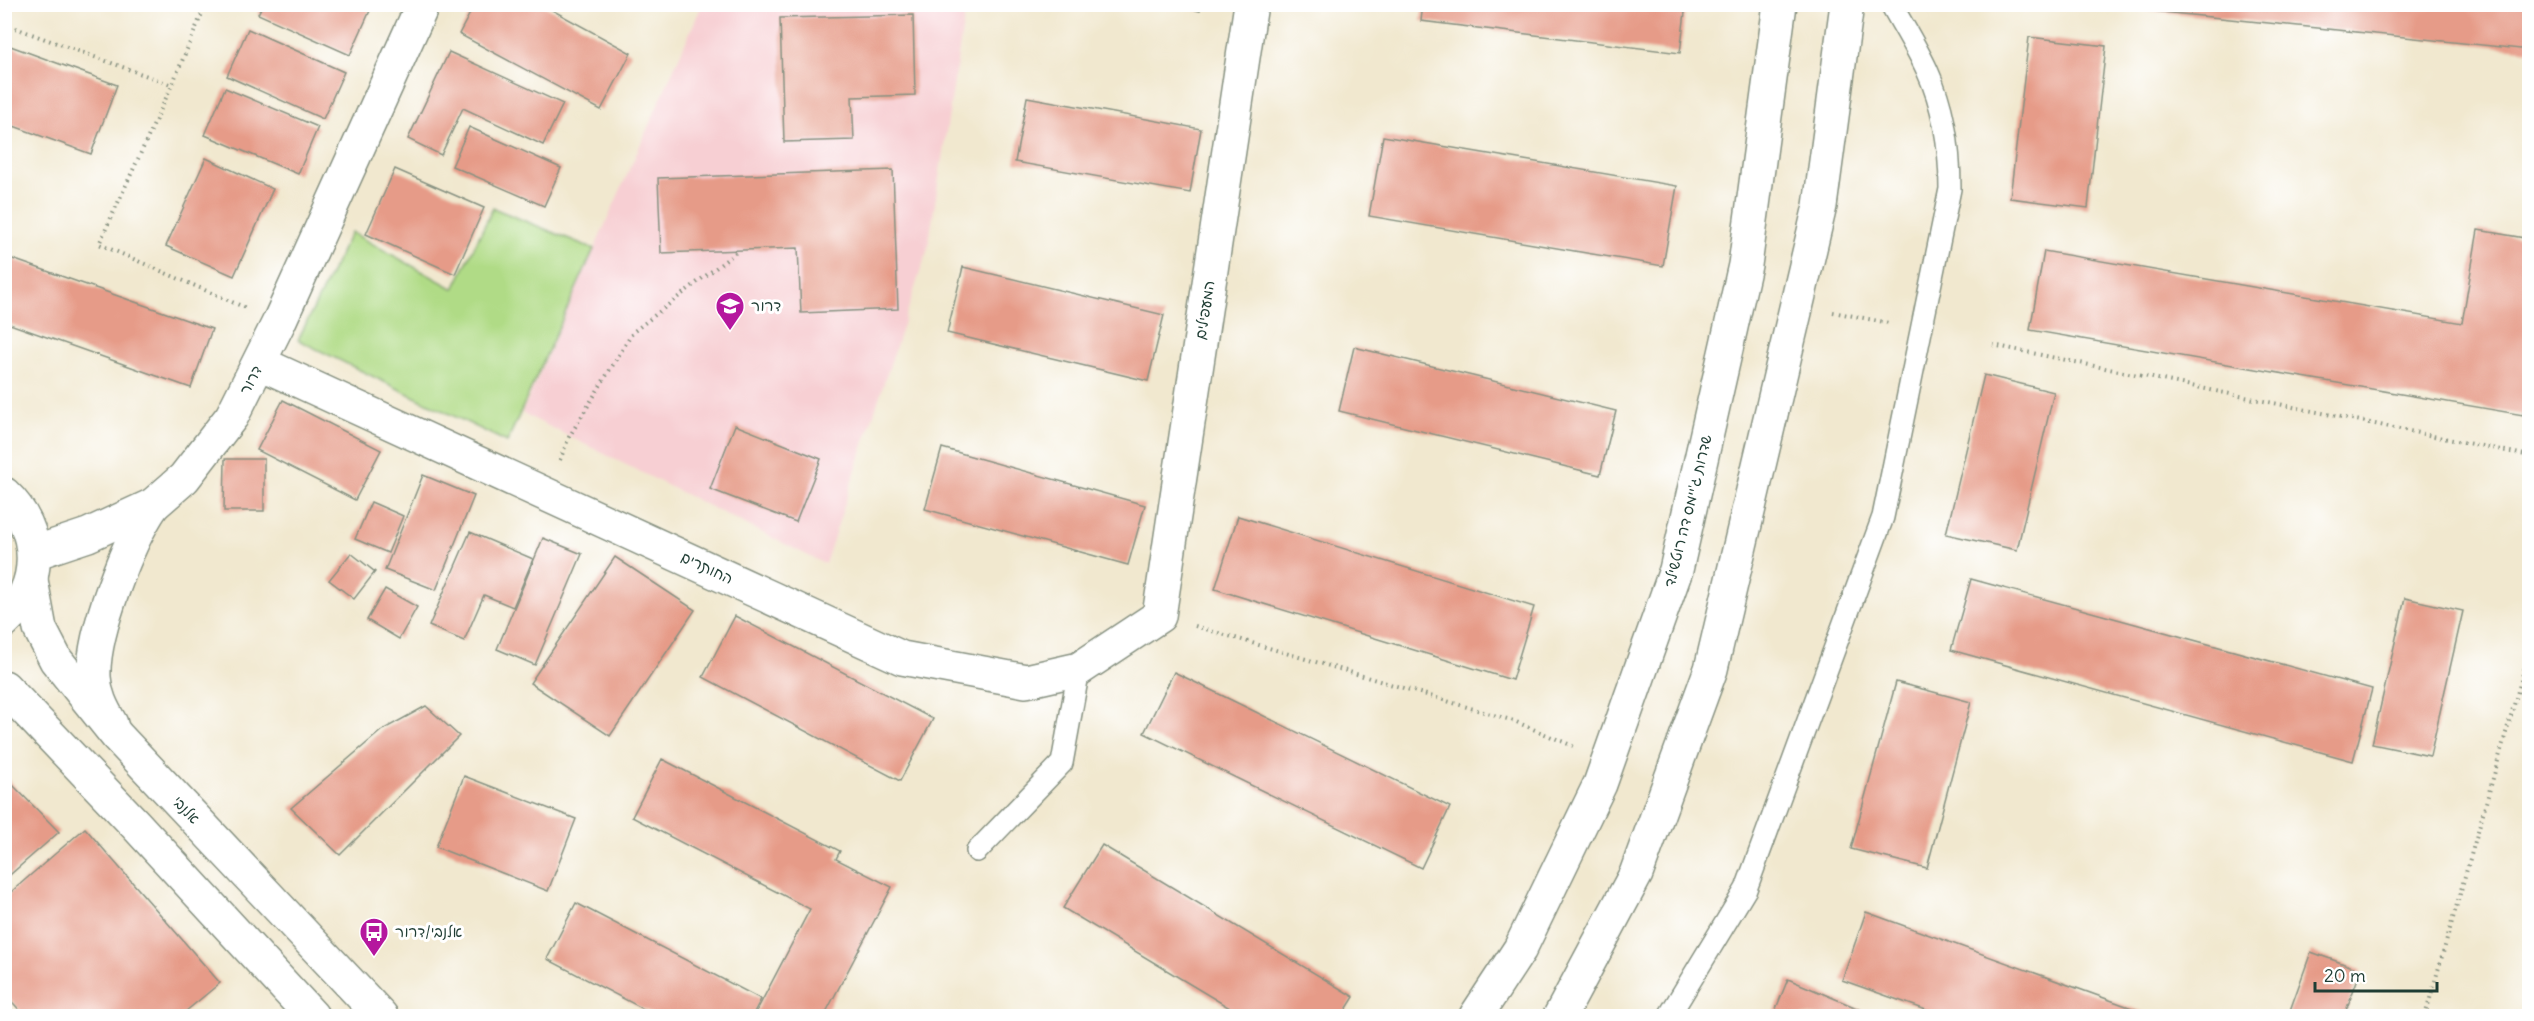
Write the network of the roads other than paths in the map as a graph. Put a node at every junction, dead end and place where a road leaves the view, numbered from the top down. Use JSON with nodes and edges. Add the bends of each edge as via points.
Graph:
{"nodes":[{"id":1,"x":423,"y":4,"type":"edge"},
{"id":2,"x":1251,"y":4,"type":"edge"},
{"id":3,"x":1780,"y":4,"type":"edge"},
{"id":4,"x":1847,"y":4,"type":"edge"},
{"id":5,"x":1891,"y":4,"type":"edge"},
{"id":6,"x":260,"y":363,"type":"junction"},
{"id":7,"x":4,"y":494,"type":"edge"},
{"id":8,"x":153,"y":505,"type":"junction"},
{"id":9,"x":32,"y":567,"type":"junction"},
{"id":10,"x":1159,"y":616,"type":"joint"},
{"id":11,"x":4,"y":621,"type":"edge"},
{"id":12,"x":1079,"y":669,"type":"junction"},
{"id":13,"x":4,"y":687,"type":"edge"},
{"id":14,"x":117,"y":736,"type":"junction"},
{"id":15,"x":977,"y":851,"type":"dead end"},
{"id":16,"x":312,"y":1017,"type":"edge"},
{"id":17,"x":381,"y":1017,"type":"edge"},
{"id":18,"x":1476,"y":1017,"type":"edge"},
{"id":19,"x":1560,"y":1017,"type":"edge"},
{"id":20,"x":1669,"y":1017,"type":"edge"}],
"edges":[{"from":1,"to":6,"type":"street","name":"דרור"},
{"from":2,"to":10,"type":"street","name":"המעפילים"},
{"from":3,"to":18,"type":"street","name":"שדרות ג'יימס דה רוטשילד","via":[[1745,265],[1676,570],[1600,784],[1520,949]]},
{"from":4,"to":19,"type":"street","via":[[1820,206],[1711,669],[1636,874]]},
{"from":5,"to":20,"type":"lane","via":[[1928,71],[1950,154],[1950,189],[1883,517],[1746,889]]},
{"from":6,"to":8,"type":"street","name":"דרור","via":[[232,416],[184,478]]},
{"from":6,"to":12,"type":"street","name":"החותרים","via":[[902,658],[1026,681]]},
{"from":7,"to":9,"type":"street","name":"אלנבי","via":[[25,519],[31,536]]},
{"from":8,"to":9,"type":"street","name":"דרור"},
{"from":8,"to":14,"type":"street","name":"דרור","via":[[130,542],[95,648],[94,678],[99,703]]},
{"from":9,"to":11,"type":"street","via":[[21,601]]},
{"from":9,"to":14,"type":"street","name":"אלנבי","via":[[40,629],[56,660]]},
{"from":10,"to":12,"type":"street","name":"החותרים"},
{"from":12,"to":15,"type":"lane","via":[[1062,763]]},
{"from":13,"to":16,"type":"street"},
{"from":14,"to":17,"type":"street","name":"אלנבי"}]}
